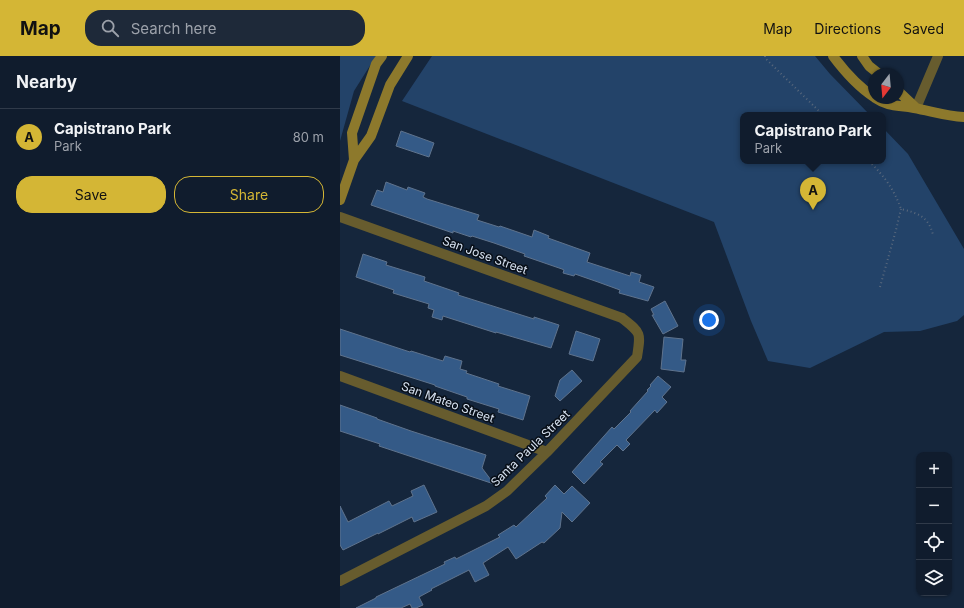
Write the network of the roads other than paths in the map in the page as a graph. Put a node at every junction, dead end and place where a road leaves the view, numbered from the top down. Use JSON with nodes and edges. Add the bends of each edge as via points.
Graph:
{"nodes":[{"id":1,"x":382,"y":56,"type":"edge"},
{"id":2,"x":408,"y":56,"type":"edge"},
{"id":3,"x":833,"y":56,"type":"edge"},
{"id":4,"x":862,"y":56,"type":"edge"},
{"id":5,"x":938,"y":56,"type":"edge"},
{"id":6,"x":872,"y":68,"type":"edge"},
{"id":7,"x":868,"y":93,"type":"edge"},
{"id":8,"x":904,"y":97,"type":"edge"},
{"id":9,"x":884,"y":104,"type":"edge"},
{"id":10,"x":916,"y":108,"type":"junction"},
{"id":11,"x":964,"y":117,"type":"edge"},
{"id":12,"x":354,"y":160,"type":"junction"},
{"id":13,"x":340,"y":200,"type":"edge"},
{"id":14,"x":340,"y":217,"type":"edge"},
{"id":15,"x":622,"y":318,"type":"joint"},
{"id":16,"x":340,"y":376,"type":"edge"},
{"id":17,"x":547,"y":452,"type":"junction"},
{"id":18,"x":340,"y":581,"type":"edge"}],
"edges":[{"from":1,"to":12,"type":"street","via":[[376,64],[352,134]]},
{"from":2,"to":12,"type":"street","via":[[390,85],[371,136]]},
{"from":3,"to":7,"type":"street","via":[[848,76]]},
{"from":4,"to":6,"type":"street"},
{"from":5,"to":10,"type":"street"},
{"from":8,"to":10,"type":"street"},
{"from":9,"to":10,"type":"street"},
{"from":10,"to":11,"type":"street"},
{"from":12,"to":13,"type":"street"},
{"from":14,"to":15,"type":"street","name":"San Jose Street"},
{"from":15,"to":17,"type":"street","name":"Santa Paula Street","via":[[637,330],[640,341],[637,357]]},
{"from":16,"to":17,"type":"street","name":"San Mateo Street"},
{"from":17,"to":18,"type":"street","name":"Santa Paula Street","via":[[507,491],[486,506]]}]}
